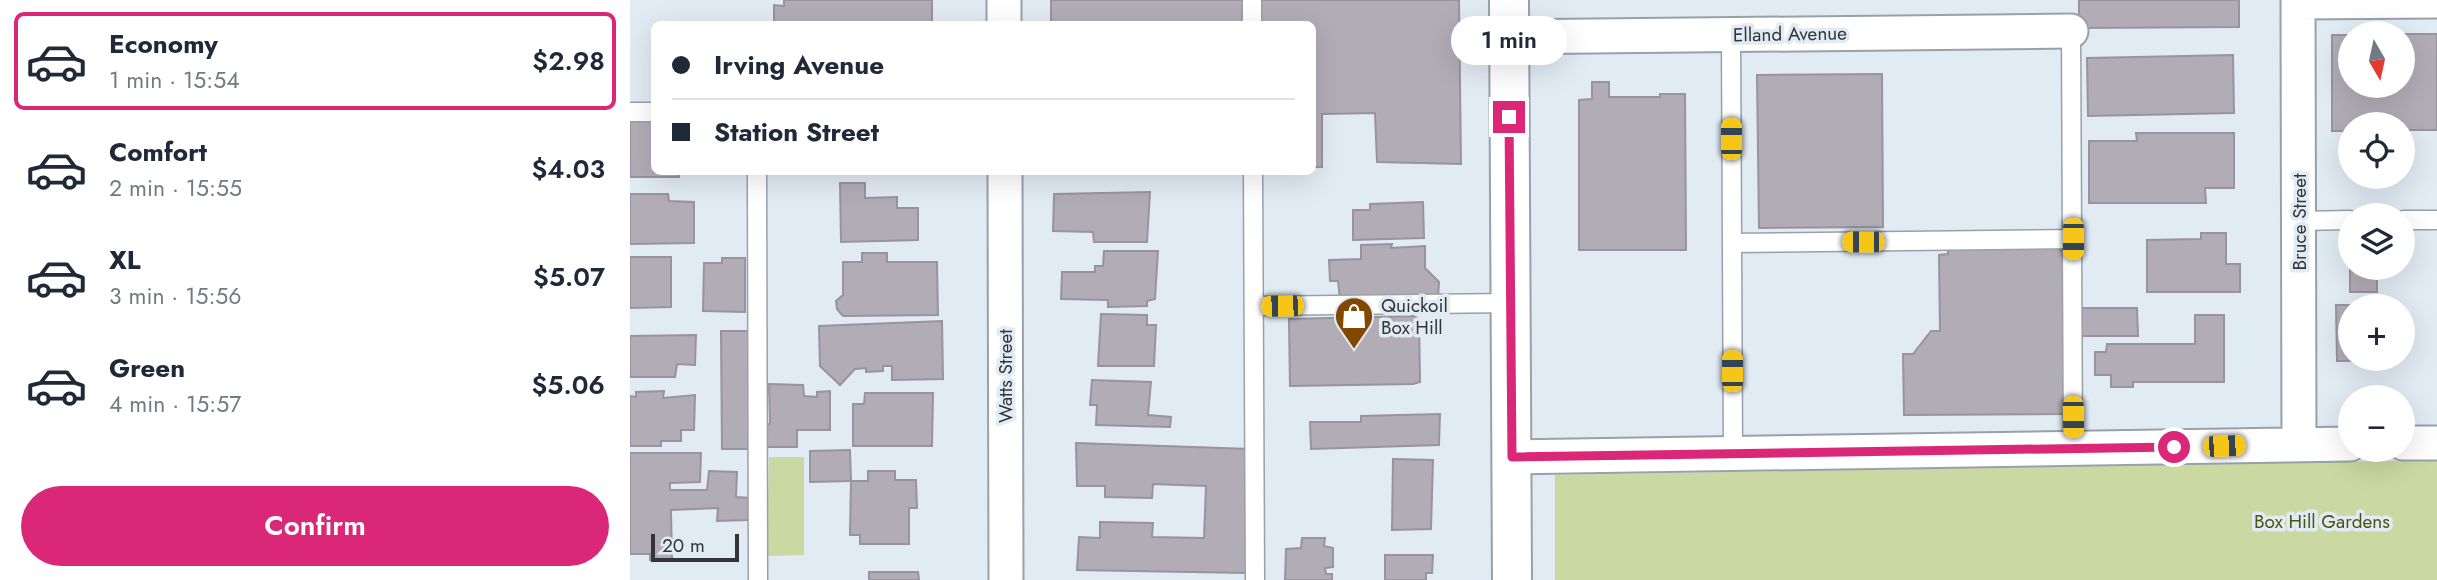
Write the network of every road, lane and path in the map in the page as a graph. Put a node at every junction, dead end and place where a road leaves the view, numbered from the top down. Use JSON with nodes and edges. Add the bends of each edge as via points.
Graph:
{"nodes":[{"id":1,"x":1004,"y":0,"type":"edge"},
{"id":2,"x":1252,"y":0,"type":"edge"},
{"id":3,"x":2298,"y":1,"type":"edge"},
{"id":4,"x":2437,"y":1,"type":"edge"},
{"id":5,"x":1509,"y":18,"type":"edge"},
{"id":6,"x":1004,"y":21,"type":"edge"},
{"id":7,"x":1252,"y":21,"type":"edge"},
{"id":8,"x":2071,"y":32,"type":"joint"},
{"id":9,"x":1731,"y":35,"type":"junction"},
{"id":10,"x":630,"y":112,"type":"edge"},
{"id":11,"x":651,"y":112,"type":"edge"},
{"id":12,"x":757,"y":175,"type":"edge"},
{"id":13,"x":1005,"y":175,"type":"edge"},
{"id":14,"x":1253,"y":175,"type":"edge"},
{"id":15,"x":2299,"y":220,"type":"junction"},
{"id":16,"x":2338,"y":220,"type":"edge"},
{"id":17,"x":2415,"y":220,"type":"edge"},
{"id":18,"x":2437,"y":220,"type":"edge"},
{"id":19,"x":2073,"y":239,"type":"junction"},
{"id":20,"x":1732,"y":243,"type":"junction"},
{"id":21,"x":1511,"y":303,"type":"junction"},
{"id":22,"x":1254,"y":306,"type":"junction"},
{"id":23,"x":2338,"y":443,"type":"edge"},
{"id":24,"x":2415,"y":443,"type":"edge"},
{"id":25,"x":2437,"y":443,"type":"edge"},
{"id":26,"x":2299,"y":444,"type":"junction"},
{"id":27,"x":2073,"y":449,"type":"junction"},
{"id":28,"x":1732,"y":454,"type":"junction"},
{"id":29,"x":1512,"y":457,"type":"junction"},
{"id":30,"x":758,"y":580,"type":"edge"},
{"id":31,"x":1006,"y":580,"type":"edge"},
{"id":32,"x":1255,"y":580,"type":"edge"},
{"id":33,"x":1512,"y":580,"type":"edge"}],
"edges":[{"from":1,"to":6,"type":"street"},
{"from":2,"to":7,"type":"lane"},
{"from":3,"to":4,"type":"street"},
{"from":3,"to":15,"type":"street","name":"Bruce Street"},
{"from":5,"to":9,"type":"street","name":"Elland Avenue"},
{"from":5,"to":21,"type":"main road"},
{"from":8,"to":9,"type":"street","name":"Elland Avenue"},
{"from":8,"to":19,"type":"lane"},
{"from":9,"to":20,"type":"lane"},
{"from":10,"to":11,"type":"lane"},
{"from":12,"to":30,"type":"lane"},
{"from":13,"to":31,"type":"street","name":"Watts Street"},
{"from":14,"to":22,"type":"lane"},
{"from":15,"to":16,"type":"lane"},
{"from":15,"to":26,"type":"street","name":"Bruce Street"},
{"from":17,"to":18,"type":"lane"},
{"from":19,"to":20,"type":"lane"},
{"from":19,"to":27,"type":"lane"},
{"from":20,"to":28,"type":"lane"},
{"from":21,"to":22,"type":"lane"},
{"from":21,"to":29,"type":"main road"},
{"from":22,"to":32,"type":"lane"},
{"from":23,"to":26,"type":"street"},
{"from":24,"to":25,"type":"street"},
{"from":26,"to":27,"type":"street"},
{"from":27,"to":28,"type":"street"},
{"from":28,"to":29,"type":"street"},
{"from":29,"to":33,"type":"main road"}]}
